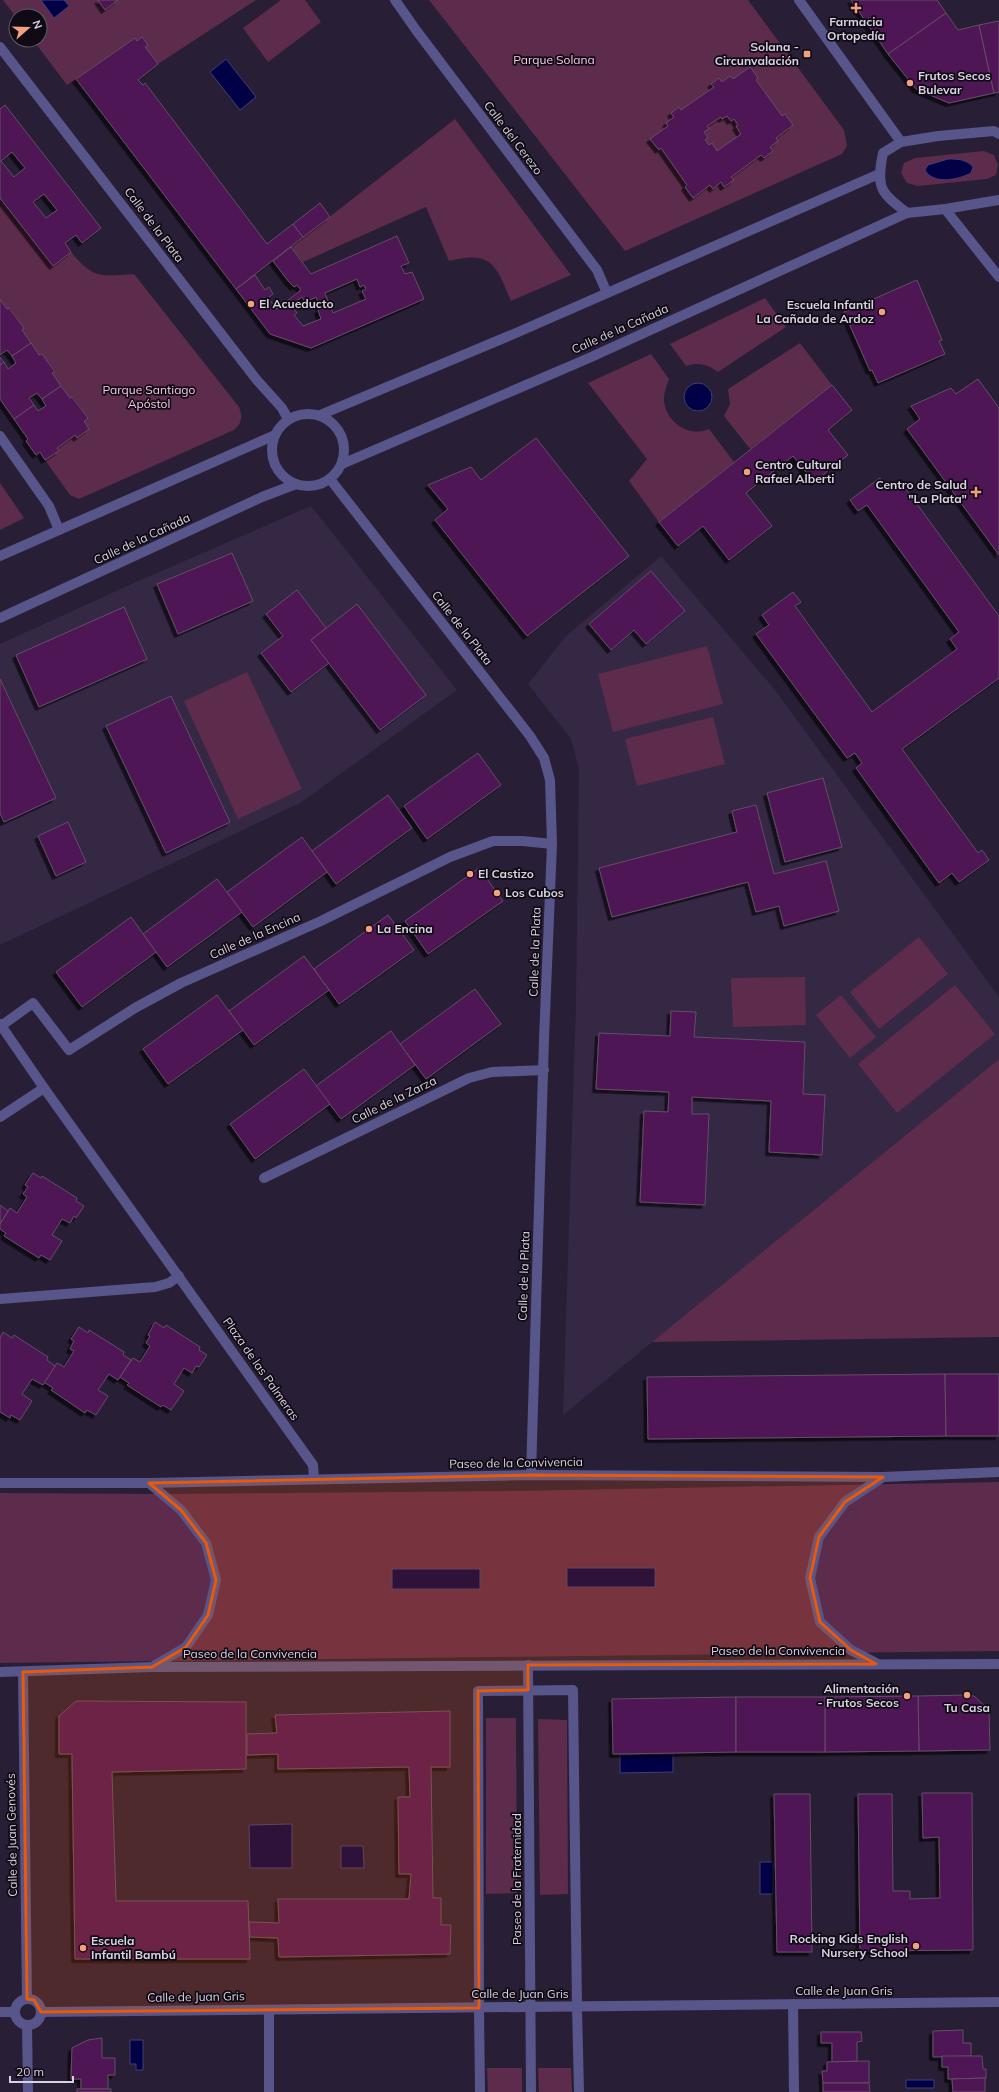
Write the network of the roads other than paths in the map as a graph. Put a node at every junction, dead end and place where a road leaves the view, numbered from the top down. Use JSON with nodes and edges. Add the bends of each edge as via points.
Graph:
{"nodes":[{"id":1,"x":395,"y":0,"type":"edge"},
{"id":2,"x":799,"y":0,"type":"edge"},
{"id":3,"x":0,"y":46,"type":"edge"},
{"id":4,"x":999,"y":134,"type":"edge"},
{"id":5,"x":902,"y":142,"type":"junction"},
{"id":6,"x":879,"y":174,"type":"junction"},
{"id":7,"x":999,"y":200,"type":"edge"},
{"id":8,"x":945,"y":209,"type":"junction"},
{"id":9,"x":906,"y":213,"type":"junction"},
{"id":10,"x":999,"y":277,"type":"edge"},
{"id":11,"x":607,"y":293,"type":"junction"},
{"id":12,"x":320,"y":415,"type":"junction"},
{"id":13,"x":288,"y":419,"type":"junction"},
{"id":14,"x":275,"y":435,"type":"junction"},
{"id":15,"x":0,"y":436,"type":"edge"},
{"id":16,"x":342,"y":464,"type":"junction"},
{"id":17,"x":330,"y":479,"type":"junction"},
{"id":18,"x":296,"y":484,"type":"junction"},
{"id":19,"x":59,"y":530,"type":"junction"},
{"id":20,"x":0,"y":556,"type":"edge"},
{"id":21,"x":0,"y":618,"type":"edge"},
{"id":22,"x":552,"y":844,"type":"junction"},
{"id":23,"x":0,"y":1025,"type":"edge"},
{"id":24,"x":544,"y":1070,"type":"junction"},
{"id":25,"x":44,"y":1088,"type":"junction"},
{"id":26,"x":0,"y":1117,"type":"edge"},
{"id":27,"x":264,"y":1178,"type":"dead end"},
{"id":28,"x":179,"y":1276,"type":"junction"},
{"id":29,"x":0,"y":1299,"type":"edge"},
{"id":30,"x":999,"y":1472,"type":"edge"},
{"id":31,"x":531,"y":1475,"type":"junction"},
{"id":32,"x":883,"y":1477,"type":"junction"},
{"id":33,"x":314,"y":1480,"type":"junction"},
{"id":34,"x":0,"y":1483,"type":"edge"},
{"id":35,"x":149,"y":1483,"type":"junction"},
{"id":36,"x":876,"y":1664,"type":"junction"},
{"id":37,"x":999,"y":1664,"type":"edge"},
{"id":38,"x":528,"y":1665,"type":"junction"},
{"id":39,"x":152,"y":1667,"type":"junction"},
{"id":40,"x":0,"y":1672,"type":"edge"},
{"id":41,"x":23,"y":1672,"type":"junction"},
{"id":42,"x":528,"y":1690,"type":"junction"},
{"id":43,"x":27,"y":1999,"type":"junction"},
{"id":44,"x":999,"y":2002,"type":"edge"},
{"id":45,"x":793,"y":2004,"type":"junction"},
{"id":46,"x":577,"y":2007,"type":"junction"},
{"id":47,"x":479,"y":2008,"type":"junction"},
{"id":48,"x":531,"y":2008,"type":"junction"},
{"id":49,"x":269,"y":2010,"type":"junction"},
{"id":50,"x":0,"y":2012,"type":"edge"},
{"id":51,"x":14,"y":2012,"type":"junction"},
{"id":52,"x":41,"y":2012,"type":"junction"},
{"id":53,"x":28,"y":2025,"type":"junction"},
{"id":54,"x":28,"y":2092,"type":"edge"},
{"id":55,"x":269,"y":2092,"type":"edge"},
{"id":56,"x":480,"y":2092,"type":"edge"},
{"id":57,"x":531,"y":2092,"type":"edge"},
{"id":58,"x":579,"y":2092,"type":"edge"},
{"id":59,"x":794,"y":2092,"type":"edge"}],
"edges":[{"from":1,"to":11,"type":"street","name":"Calle del Cerezo","via":[[597,270]]},
{"from":2,"to":5,"type":"street"},
{"from":3,"to":13,"type":"street","name":"Calle de la Plata"},
{"from":4,"to":5,"type":"street","via":[[994,131]]},
{"from":5,"to":6,"type":"street","via":[[883,153]]},
{"from":6,"to":9,"type":"street","via":[[885,195]]},
{"from":6,"to":11,"type":"street"},
{"from":7,"to":8,"type":"street","name":"Calle de la Cañada"},
{"from":8,"to":9,"type":"street","name":"Calle de la Cañada"},
{"from":8,"to":10,"type":"street"},
{"from":9,"to":16,"type":"street","name":"Calle de la Cañada","via":[[589,358]]},
{"from":11,"to":12,"type":"street"},
{"from":12,"to":13,"type":"street","via":[[309,413]]},
{"from":12,"to":16,"type":"street","via":[[331,421],[341,435],[345,452]]},
{"from":13,"to":14,"type":"street"},
{"from":14,"to":18,"type":"street","via":[[272,455],[275,464],[287,479]]},
{"from":14,"to":19,"type":"street"},
{"from":15,"to":19,"type":"street","via":[[50,506]]},
{"from":16,"to":17,"type":"street"},
{"from":17,"to":18,"type":"street","via":[[308,486]]},
{"from":17,"to":22,"type":"street","name":"Calle de la Plata","via":[[530,736],[544,758],[550,780]]},
{"from":18,"to":21,"type":"street","name":"Calle de la Cañada","via":[[262,497]]},
{"from":19,"to":20,"type":"street"},
{"from":22,"to":23,"type":"street","name":"Calle de la Encina","via":[[493,841],[450,857],[321,921],[181,983],[135,1008],[69,1050],[33,1003]]},
{"from":22,"to":24,"type":"street","name":"Calle de la Plata"},
{"from":23,"to":25,"type":"street","name":"Plaza de las Palmeras"},
{"from":24,"to":27,"type":"street","name":"Calle de la Zarza","via":[[492,1072],[469,1078]]},
{"from":24,"to":31,"type":"street","name":"Calle de la Plata"},
{"from":25,"to":26,"type":"street"},
{"from":25,"to":28,"type":"street","name":"Plaza de las Palmeras"},
{"from":28,"to":29,"type":"street","via":[[169,1284],[155,1287]]},
{"from":28,"to":33,"type":"street","name":"Plaza de las Palmeras","via":[[313,1465]]},
{"from":30,"to":32,"type":"street","name":"Paseo de la Convivencia"},
{"from":31,"to":32,"type":"street","name":"Paseo de la Convivencia"},
{"from":31,"to":33,"type":"street","name":"Paseo de la Convivencia"},
{"from":32,"to":36,"type":"street","name":"Paseo de la Convivencia","via":[[846,1502],[819,1537],[810,1578],[820,1622],[851,1650]]},
{"from":33,"to":35,"type":"street","name":"Paseo de la Convivencia"},
{"from":34,"to":35,"type":"street","name":"Paseo de la Convivencia"},
{"from":35,"to":39,"type":"street","name":"Paseo de la Convivencia","via":[[181,1510],[206,1543],[216,1580],[208,1615],[186,1647]]},
{"from":36,"to":37,"type":"street","name":"Paseo de la Convivencia"},
{"from":36,"to":38,"type":"street","name":"Paseo de la Convivencia"},
{"from":38,"to":39,"type":"street","name":"Paseo de la Convivencia"},
{"from":38,"to":42,"type":"street","name":"Paseo de la Fraternidad"},
{"from":39,"to":41,"type":"street","name":"Paseo de la Convivencia"},
{"from":40,"to":41,"type":"street","name":"Paseo de la Convivencia"},
{"from":41,"to":43,"type":"street","name":"Calle de Juan Genovés"},
{"from":42,"to":46,"type":"street","via":[[573,1690]]},
{"from":42,"to":47,"type":"street","via":[[478,1691]]},
{"from":42,"to":48,"type":"street","name":"Paseo de la Fraternidad"},
{"from":43,"to":51,"type":"street","via":[[21,2001]]},
{"from":43,"to":52,"type":"street","via":[[34,2000]]},
{"from":44,"to":45,"type":"street","name":"Calle de Juan Gris"},
{"from":45,"to":46,"type":"street","name":"Calle de Juan Gris"},
{"from":45,"to":59,"type":"street"},
{"from":46,"to":48,"type":"street","name":"Calle de Juan Gris"},
{"from":46,"to":58,"type":"street"},
{"from":47,"to":48,"type":"street","name":"Calle de Juan Gris"},
{"from":47,"to":49,"type":"street","name":"Calle de Juan Gris"},
{"from":47,"to":56,"type":"street"},
{"from":48,"to":57,"type":"street","name":"Paseo de la Fraternidad"},
{"from":49,"to":52,"type":"street","name":"Calle de Juan Gris"},
{"from":49,"to":55,"type":"street"},
{"from":50,"to":51,"type":"street"},
{"from":51,"to":53,"type":"street","via":[[21,2024]]},
{"from":52,"to":53,"type":"street","via":[[34,2024]]},
{"from":53,"to":54,"type":"street"}]}
